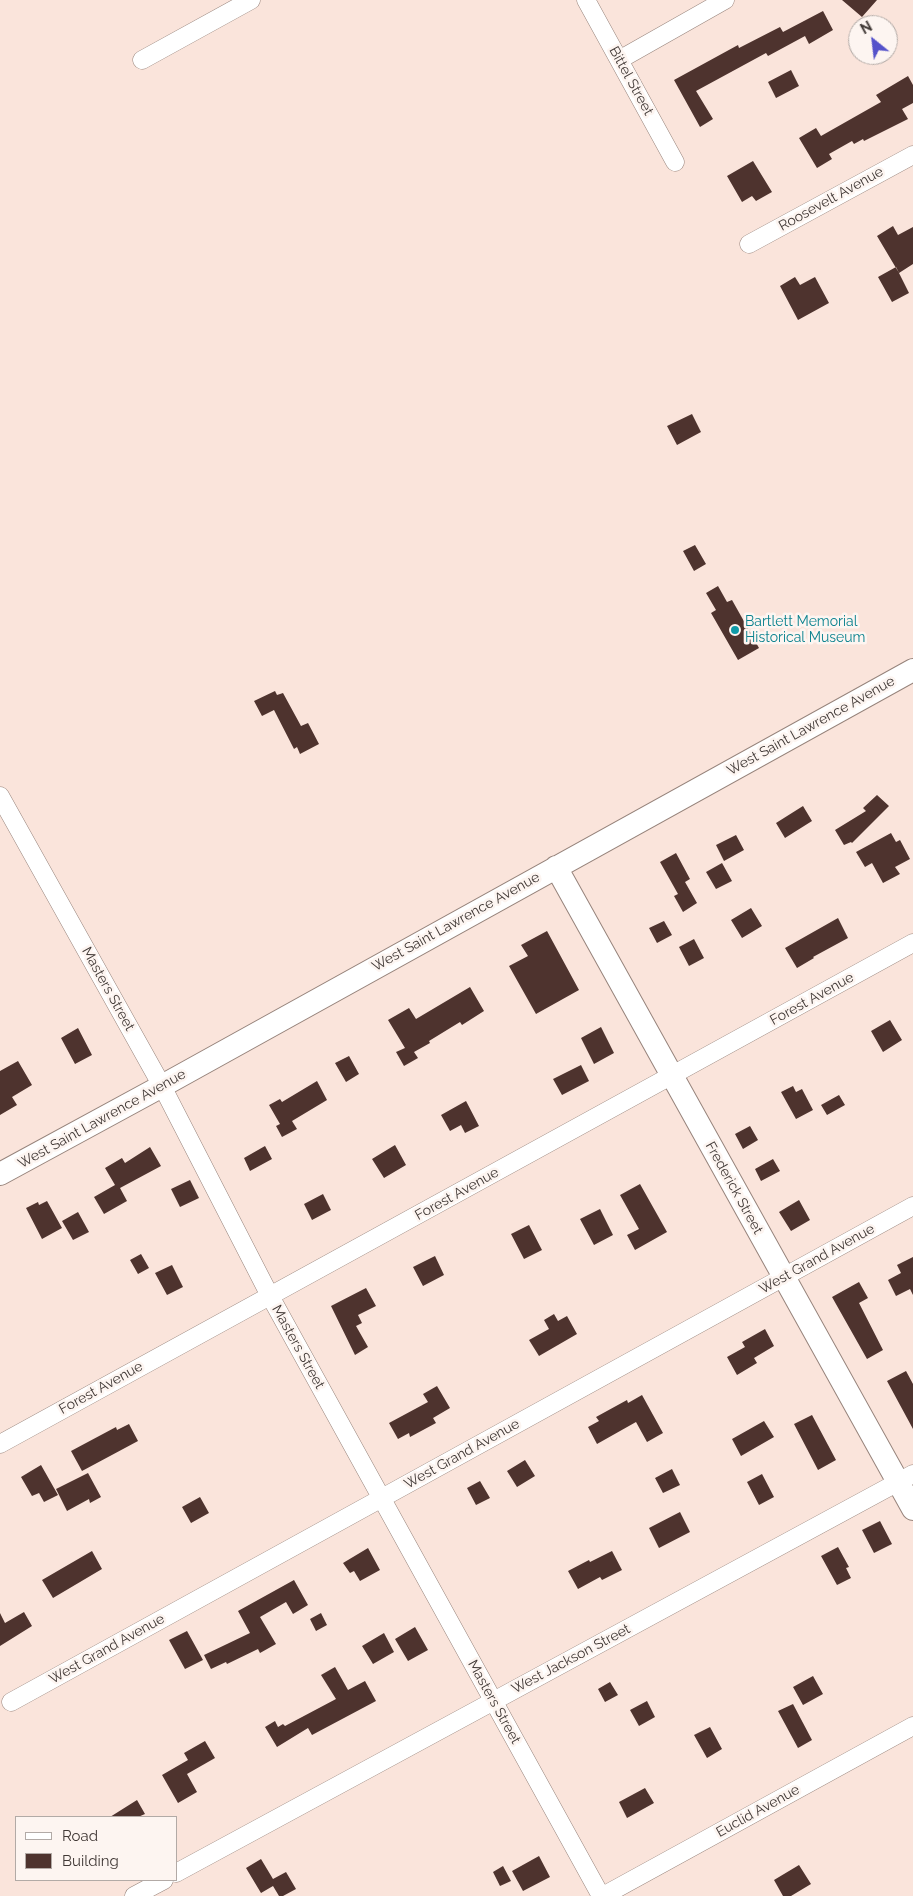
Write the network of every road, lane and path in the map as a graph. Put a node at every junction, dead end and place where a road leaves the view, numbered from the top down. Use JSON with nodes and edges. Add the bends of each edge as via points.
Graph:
{"nodes":[{"id":1,"x":251,"y":0,"type":"edge"},
{"id":2,"x":586,"y":0,"type":"edge"},
{"id":3,"x":725,"y":0,"type":"edge"},
{"id":4,"x":142,"y":60,"type":"dead end"},
{"id":5,"x":619,"y":60,"type":"junction"},
{"id":6,"x":913,"y":154,"type":"edge"},
{"id":7,"x":675,"y":162,"type":"dead end"},
{"id":8,"x":749,"y":244,"type":"dead end"},
{"id":9,"x":913,"y":670,"type":"edge"},
{"id":10,"x":0,"y":796,"type":"edge"},
{"id":11,"x":556,"y":867,"type":"junction"},
{"id":12,"x":913,"y":943,"type":"edge"},
{"id":13,"x":672,"y":1077,"type":"junction"},
{"id":14,"x":162,"y":1086,"type":"junction"},
{"id":15,"x":0,"y":1174,"type":"edge"},
{"id":16,"x":913,"y":1206,"type":"edge"},
{"id":17,"x":784,"y":1277,"type":"junction"},
{"id":18,"x":270,"y":1296,"type":"junction"},
{"id":19,"x":0,"y":1444,"type":"edge"},
{"id":20,"x":905,"y":1478,"type":"edge"},
{"id":21,"x":381,"y":1498,"type":"junction"},
{"id":22,"x":913,"y":1510,"type":"edge"},
{"id":23,"x":493,"y":1701,"type":"junction"},
{"id":24,"x":11,"y":1702,"type":"dead end"},
{"id":25,"x":913,"y":1726,"type":"edge"},
{"id":26,"x":178,"y":1872,"type":"edge"},
{"id":27,"x":162,"y":1881,"type":"edge"},
{"id":28,"x":134,"y":1896,"type":"edge"},
{"id":29,"x":602,"y":1896,"type":"edge"}],
"edges":[{"from":1,"to":4,"type":"street"},
{"from":2,"to":5,"type":"street","name":"Bittel Street"},
{"from":3,"to":5,"type":"street"},
{"from":5,"to":7,"type":"street","name":"Bittel Street"},
{"from":6,"to":8,"type":"street","name":"Roosevelt Avenue"},
{"from":9,"to":11,"type":"street","name":"West Saint Lawrence Avenue"},
{"from":10,"to":14,"type":"street","name":"Masters Street"},
{"from":11,"to":13,"type":"street","name":"Frederick Street"},
{"from":11,"to":14,"type":"street","name":"West Saint Lawrence Avenue"},
{"from":12,"to":13,"type":"street","name":"Forest Avenue"},
{"from":13,"to":17,"type":"street","name":"Frederick Street"},
{"from":13,"to":18,"type":"street","name":"Forest Avenue"},
{"from":14,"to":15,"type":"street","name":"West Saint Lawrence Avenue"},
{"from":14,"to":18,"type":"street","name":"Masters Street"},
{"from":16,"to":17,"type":"street","name":"West Grand Avenue"},
{"from":17,"to":20,"type":"street","name":"Frederick Street"},
{"from":17,"to":21,"type":"street","name":"West Grand Avenue"},
{"from":18,"to":19,"type":"street","name":"Forest Avenue"},
{"from":18,"to":21,"type":"street","name":"Masters Street"},
{"from":20,"to":22,"type":"street","name":"Frederick Street"},
{"from":20,"to":23,"type":"street","name":"West Jackson Street"},
{"from":21,"to":23,"type":"street","name":"Masters Street"},
{"from":21,"to":24,"type":"street","name":"West Grand Avenue"},
{"from":23,"to":26,"type":"street","name":"West Jackson Street"},
{"from":23,"to":29,"type":"street","name":"Masters Street"},
{"from":25,"to":29,"type":"street","name":"Euclid Avenue"},
{"from":27,"to":28,"type":"street"}]}
